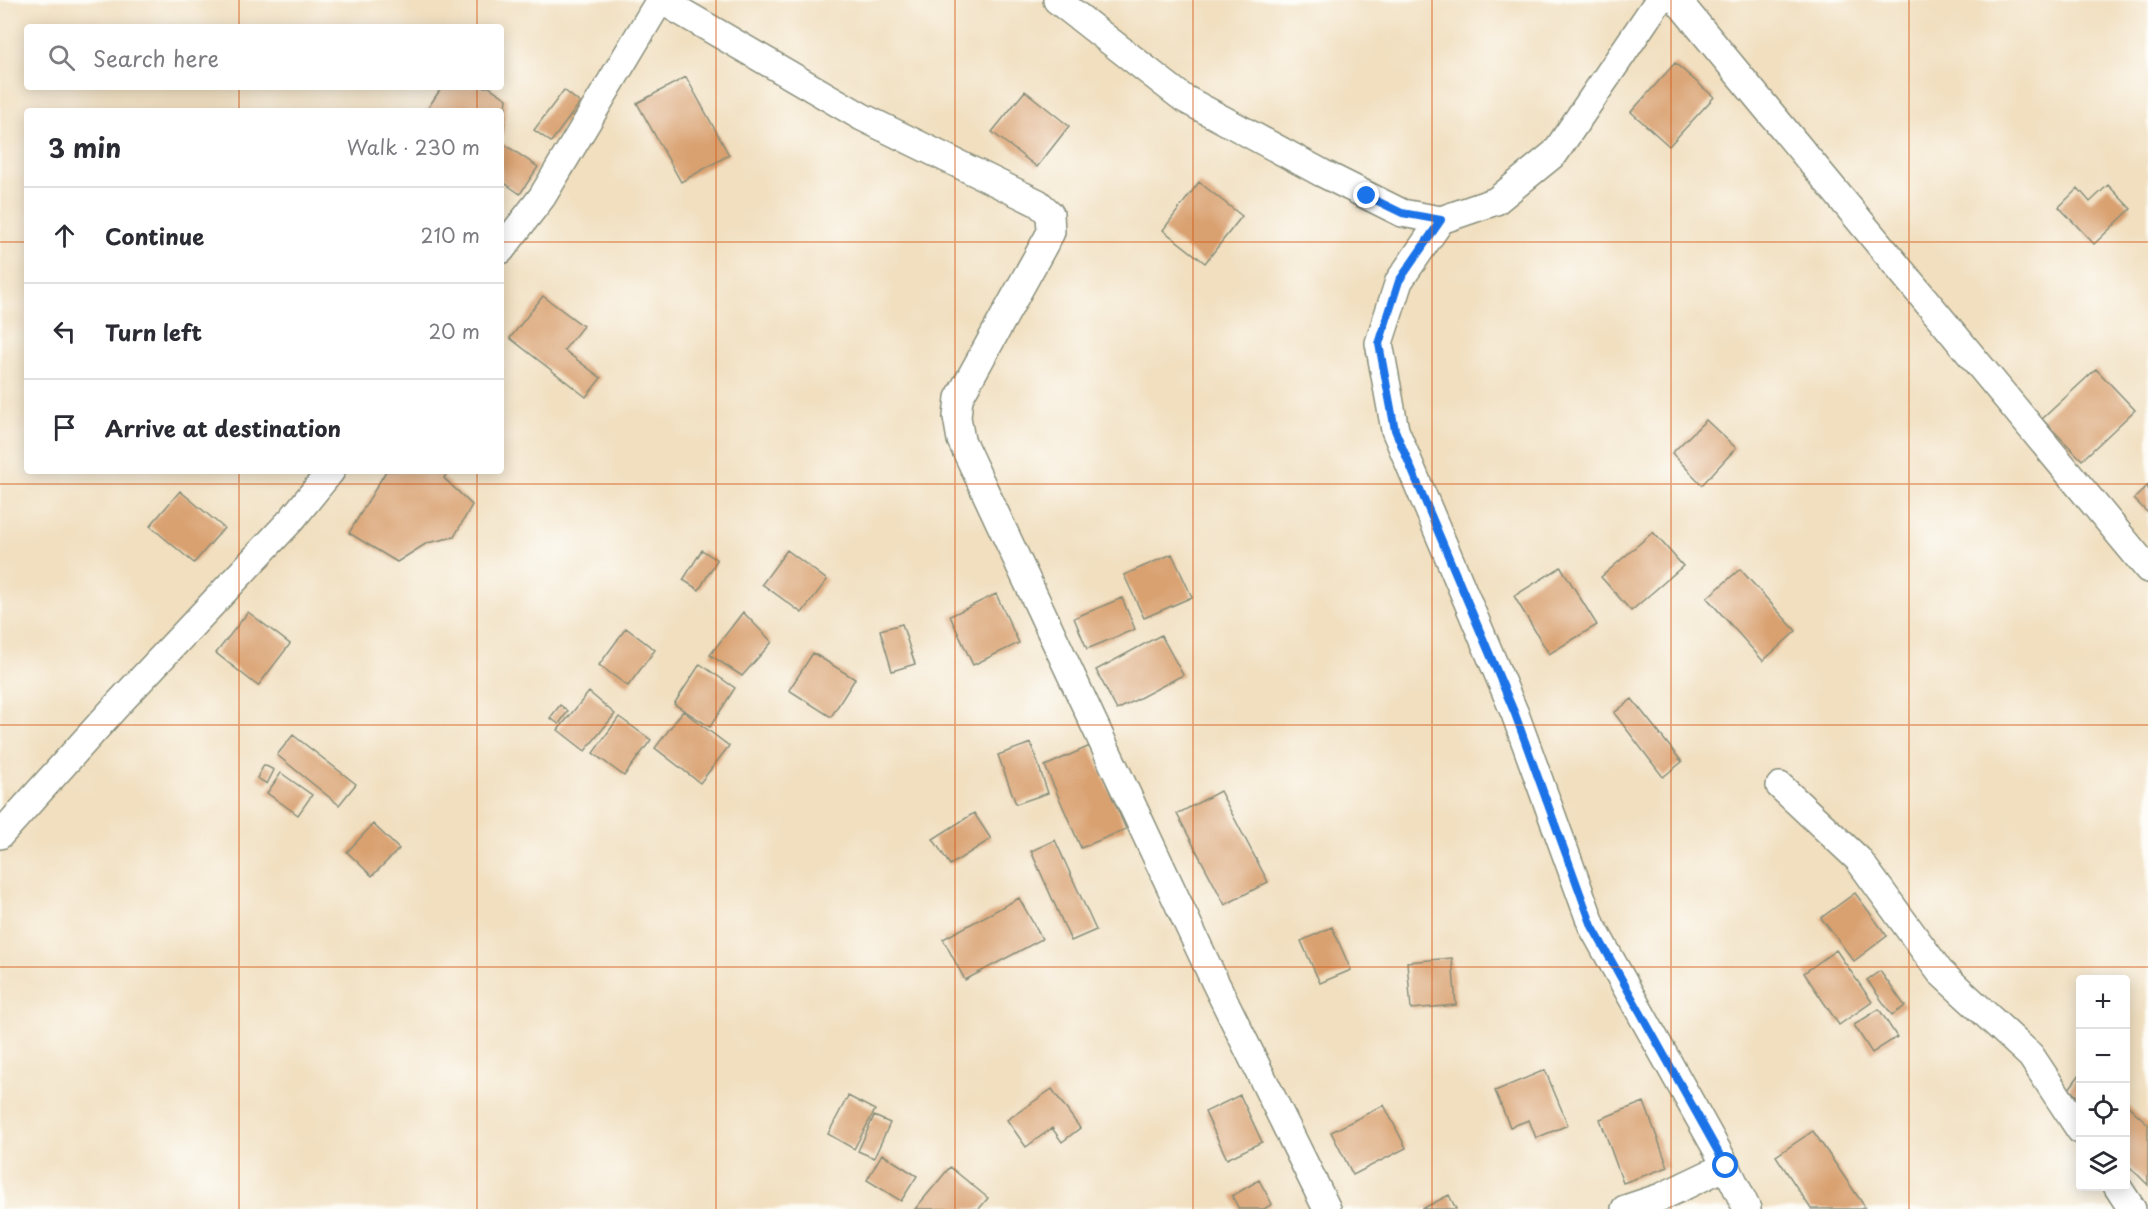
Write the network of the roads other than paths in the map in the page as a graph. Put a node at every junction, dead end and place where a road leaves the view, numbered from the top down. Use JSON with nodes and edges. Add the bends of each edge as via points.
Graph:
{"nodes":[{"id":1,"x":661,"y":0,"type":"edge"},
{"id":2,"x":1057,"y":0,"type":"edge"},
{"id":3,"x":1659,"y":0,"type":"edge"},
{"id":4,"x":1677,"y":0,"type":"edge"},
{"id":5,"x":1441,"y":220,"type":"junction"},
{"id":6,"x":504,"y":246,"type":"edge"},
{"id":7,"x":329,"y":474,"type":"edge"},
{"id":8,"x":2148,"y":569,"type":"edge"},
{"id":9,"x":1780,"y":786,"type":"dead end"},
{"id":10,"x":0,"y":836,"type":"edge"},
{"id":11,"x":2076,"y":1124,"type":"edge"},
{"id":12,"x":1726,"y":1166,"type":"junction"},
{"id":13,"x":2120,"y":1191,"type":"edge"},
{"id":14,"x":1327,"y":1209,"type":"edge"},
{"id":15,"x":1625,"y":1209,"type":"edge"},
{"id":16,"x":1747,"y":1209,"type":"edge"},
{"id":17,"x":2132,"y":1209,"type":"edge"}],
"edges":[{"from":1,"to":6,"type":"street","via":[[542,197]]},
{"from":1,"to":14,"type":"street","via":[[862,117],[1038,203],[1050,214],[1051,232],[959,398],[961,440],[1195,940]]},
{"from":2,"to":5,"type":"street","via":[[1183,98],[1402,213]]},
{"from":3,"to":5,"type":"street","via":[[1555,153],[1496,201]]},
{"from":4,"to":8,"type":"street"},
{"from":5,"to":12,"type":"street","via":[[1399,281],[1379,344],[1395,430],[1515,714],[1592,926]]},
{"from":7,"to":10,"type":"street","via":[[292,519]]},
{"from":9,"to":11,"type":"street","via":[[1858,859],[1940,972],[2031,1056]]},
{"from":12,"to":15,"type":"street","via":[[1661,1197]]},
{"from":12,"to":16,"type":"street"},
{"from":13,"to":17,"type":"street"}]}
